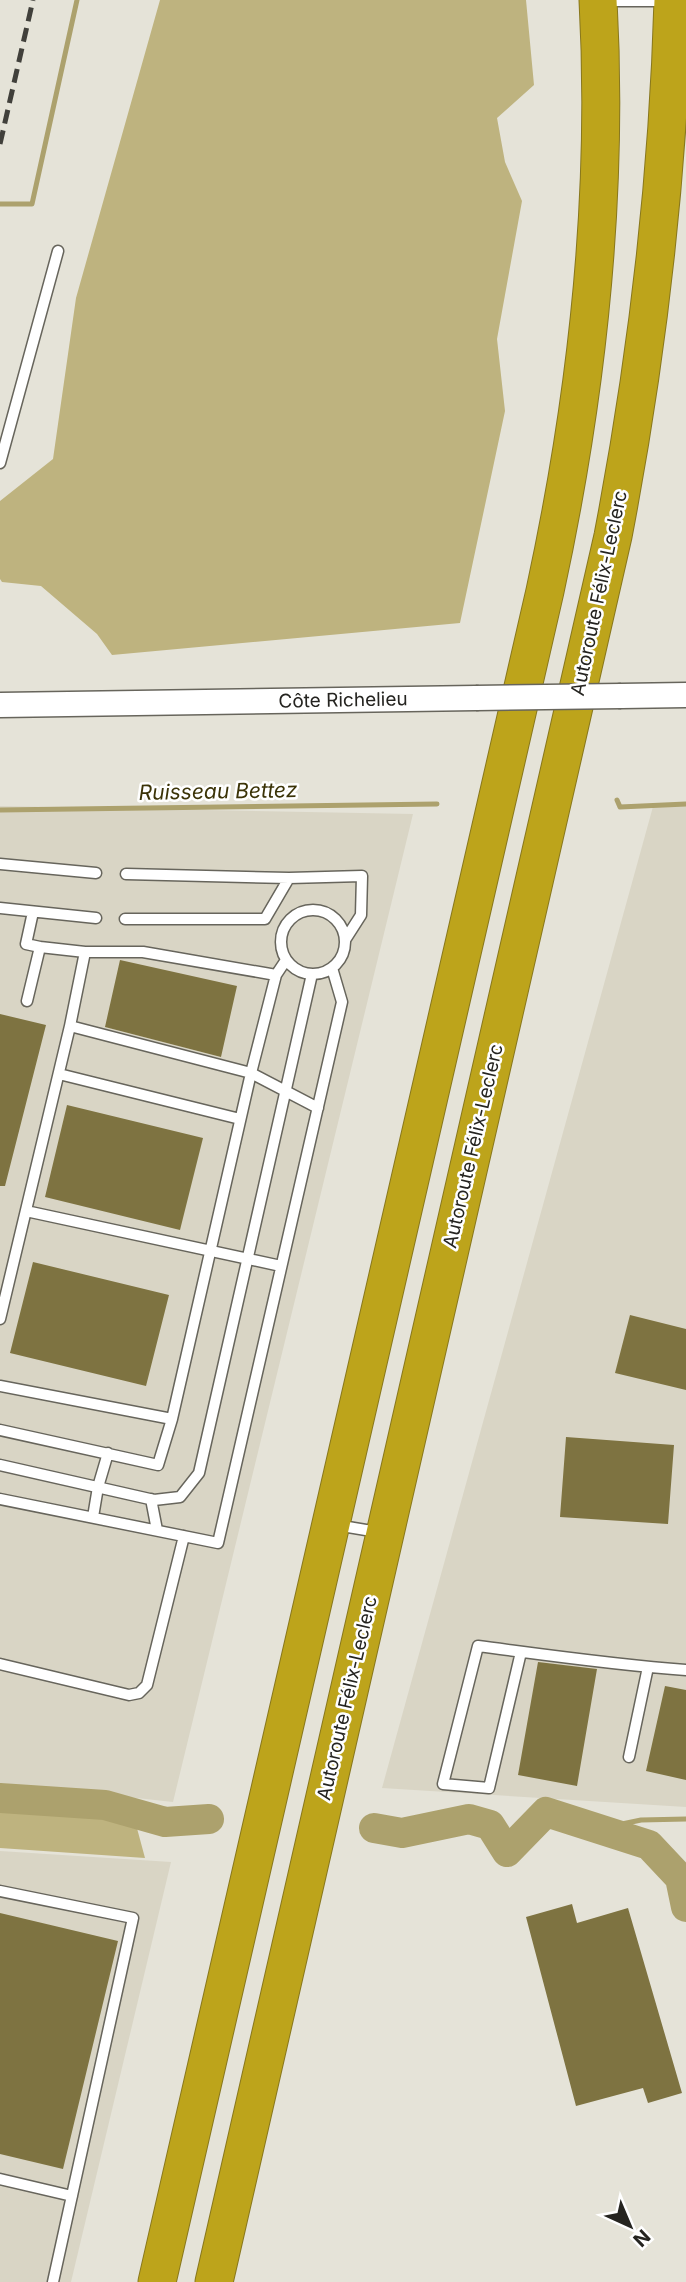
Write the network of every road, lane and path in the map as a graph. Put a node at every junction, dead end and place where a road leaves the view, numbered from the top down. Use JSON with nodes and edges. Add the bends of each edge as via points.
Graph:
{"nodes":[{"id":1,"x":585,"y":0,"type":"edge"},
{"id":2,"x":598,"y":0,"type":"edge"},
{"id":3,"x":673,"y":0,"type":"edge"},
{"id":4,"x":600,"y":120,"type":"junction"},
{"id":5,"x":58,"y":251,"type":"dead end"},
{"id":6,"x":0,"y":463,"type":"edge"},
{"id":7,"x":686,"y":695,"type":"edge"},
{"id":8,"x":0,"y":705,"type":"edge"},
{"id":9,"x":0,"y":864,"type":"edge"},
{"id":10,"x":96,"y":873,"type":"dead end"},
{"id":11,"x":126,"y":873,"type":"dead end"},
{"id":12,"x":289,"y":878,"type":"junction"},
{"id":13,"x":0,"y":908,"type":"edge"},
{"id":14,"x":33,"y":912,"type":"junction"},
{"id":15,"x":96,"y":918,"type":"dead end"},
{"id":16,"x":125,"y":919,"type":"dead end"},
{"id":17,"x":345,"y":940,"type":"junction"},
{"id":18,"x":40,"y":947,"type":"junction"},
{"id":19,"x":85,"y":952,"type":"junction"},
{"id":20,"x":286,"y":960,"type":"junction"},
{"id":21,"x":332,"y":968,"type":"junction"},
{"id":22,"x":312,"y":974,"type":"junction"},
{"id":23,"x":275,"y":975,"type":"junction"},
{"id":24,"x":27,"y":1001,"type":"dead end"},
{"id":25,"x":70,"y":1026,"type":"junction"},
{"id":26,"x":251,"y":1073,"type":"junction"},
{"id":27,"x":59,"y":1074,"type":"junction"},
{"id":28,"x":286,"y":1091,"type":"junction"},
{"id":29,"x":318,"y":1108,"type":"junction"},
{"id":30,"x":240,"y":1119,"type":"junction"},
{"id":31,"x":26,"y":1211,"type":"junction"},
{"id":32,"x":210,"y":1249,"type":"junction"},
{"id":33,"x":248,"y":1258,"type":"junction"},
{"id":34,"x":282,"y":1266,"type":"junction"},
{"id":35,"x":0,"y":1319,"type":"edge"},
{"id":36,"x":0,"y":1386,"type":"edge"},
{"id":37,"x":172,"y":1419,"type":"junction"},
{"id":38,"x":0,"y":1430,"type":"edge"},
{"id":39,"x":108,"y":1453,"type":"junction"},
{"id":40,"x":0,"y":1465,"type":"edge"},
{"id":41,"x":97,"y":1487,"type":"junction"},
{"id":42,"x":0,"y":1499,"type":"edge"},
{"id":43,"x":151,"y":1499,"type":"junction"},
{"id":44,"x":93,"y":1517,"type":"junction"},
{"id":45,"x":330,"y":1524,"type":"junction"},
{"id":46,"x":157,"y":1530,"type":"junction"},
{"id":47,"x":385,"y":1533,"type":"junction"},
{"id":48,"x":184,"y":1536,"type":"junction"},
{"id":49,"x":521,"y":1652,"type":"junction"},
{"id":50,"x":0,"y":1664,"type":"edge"},
{"id":51,"x":648,"y":1667,"type":"junction"},
{"id":52,"x":686,"y":1670,"type":"edge"},
{"id":53,"x":629,"y":1757,"type":"dead end"},
{"id":54,"x":0,"y":1891,"type":"edge"},
{"id":55,"x":0,"y":2179,"type":"edge"},
{"id":56,"x":72,"y":2196,"type":"junction"},
{"id":57,"x":53,"y":2282,"type":"edge"},
{"id":58,"x":157,"y":2282,"type":"edge"},
{"id":59,"x":214,"y":2282,"type":"edge"}],
"edges":[{"from":1,"to":4,"type":"highway"},
{"from":2,"to":3,"type":"lane"},
{"from":2,"to":4,"type":"highway"},
{"from":3,"to":47,"type":"highway","name":"Autoroute Félix-Leclerc","via":[[657,252],[626,467]]},
{"from":4,"to":45,"type":"highway","via":[[593,284],[566,489]]},
{"from":5,"to":6,"type":"lane"},
{"from":7,"to":8,"type":"street","name":"Côte Richelieu","bridge":true},
{"from":9,"to":10,"type":"lane"},
{"from":11,"to":12,"type":"lane"},
{"from":12,"to":16,"type":"lane","via":[[265,919]]},
{"from":12,"to":17,"type":"lane","via":[[362,876],[361,915]]},
{"from":13,"to":14,"type":"lane"},
{"from":14,"to":15,"type":"lane"},
{"from":14,"to":18,"type":"lane","via":[[26,944]]},
{"from":17,"to":20,"type":"lane","via":[[329,913],[297,913],[288,920],[280,940]]},
{"from":17,"to":21,"type":"lane","via":[[344,951]]},
{"from":18,"to":19,"type":"lane"},
{"from":18,"to":24,"type":"lane"},
{"from":19,"to":23,"type":"lane","via":[[144,952]]},
{"from":19,"to":25,"type":"lane"},
{"from":20,"to":22,"type":"lane","via":[[293,968]]},
{"from":20,"to":23,"type":"lane"},
{"from":21,"to":22,"type":"lane"},
{"from":21,"to":29,"type":"lane","via":[[342,1002]]},
{"from":22,"to":28,"type":"lane"},
{"from":23,"to":26,"type":"lane"},
{"from":25,"to":26,"type":"lane"},
{"from":25,"to":27,"type":"lane"},
{"from":26,"to":28,"type":"lane"},
{"from":26,"to":30,"type":"lane"},
{"from":27,"to":30,"type":"lane"},
{"from":27,"to":31,"type":"lane"},
{"from":28,"to":29,"type":"lane"},
{"from":28,"to":33,"type":"lane"},
{"from":29,"to":34,"type":"lane"},
{"from":30,"to":32,"type":"lane"},
{"from":31,"to":32,"type":"lane"},
{"from":31,"to":35,"type":"lane"},
{"from":32,"to":33,"type":"lane"},
{"from":32,"to":37,"type":"lane"},
{"from":33,"to":34,"type":"lane"},
{"from":33,"to":43,"type":"lane","via":[[199,1473],[180,1497]]},
{"from":34,"to":48,"type":"lane","via":[[218,1543]]},
{"from":36,"to":37,"type":"lane"},
{"from":37,"to":39,"type":"lane","via":[[158,1465]]},
{"from":38,"to":39,"type":"lane"},
{"from":39,"to":41,"type":"lane"},
{"from":40,"to":41,"type":"lane"},
{"from":41,"to":43,"type":"lane"},
{"from":41,"to":44,"type":"lane"},
{"from":42,"to":44,"type":"lane"},
{"from":43,"to":46,"type":"lane"},
{"from":44,"to":46,"type":"lane"},
{"from":45,"to":47,"type":"lane"},
{"from":45,"to":58,"type":"highway"},
{"from":46,"to":48,"type":"lane"},
{"from":47,"to":59,"type":"highway","name":"Autoroute Félix-Leclerc"},
{"from":48,"to":50,"type":"lane","via":[[147,1685],[139,1693],[130,1695]]},
{"from":49,"to":49,"type":"lane","via":[[478,1646],[443,1784],[489,1788]]},
{"from":49,"to":51,"type":"lane"},
{"from":51,"to":52,"type":"lane"},
{"from":51,"to":53,"type":"lane"},
{"from":54,"to":56,"type":"lane","via":[[133,1918]]},
{"from":55,"to":56,"type":"lane"},
{"from":56,"to":57,"type":"lane"}]}
